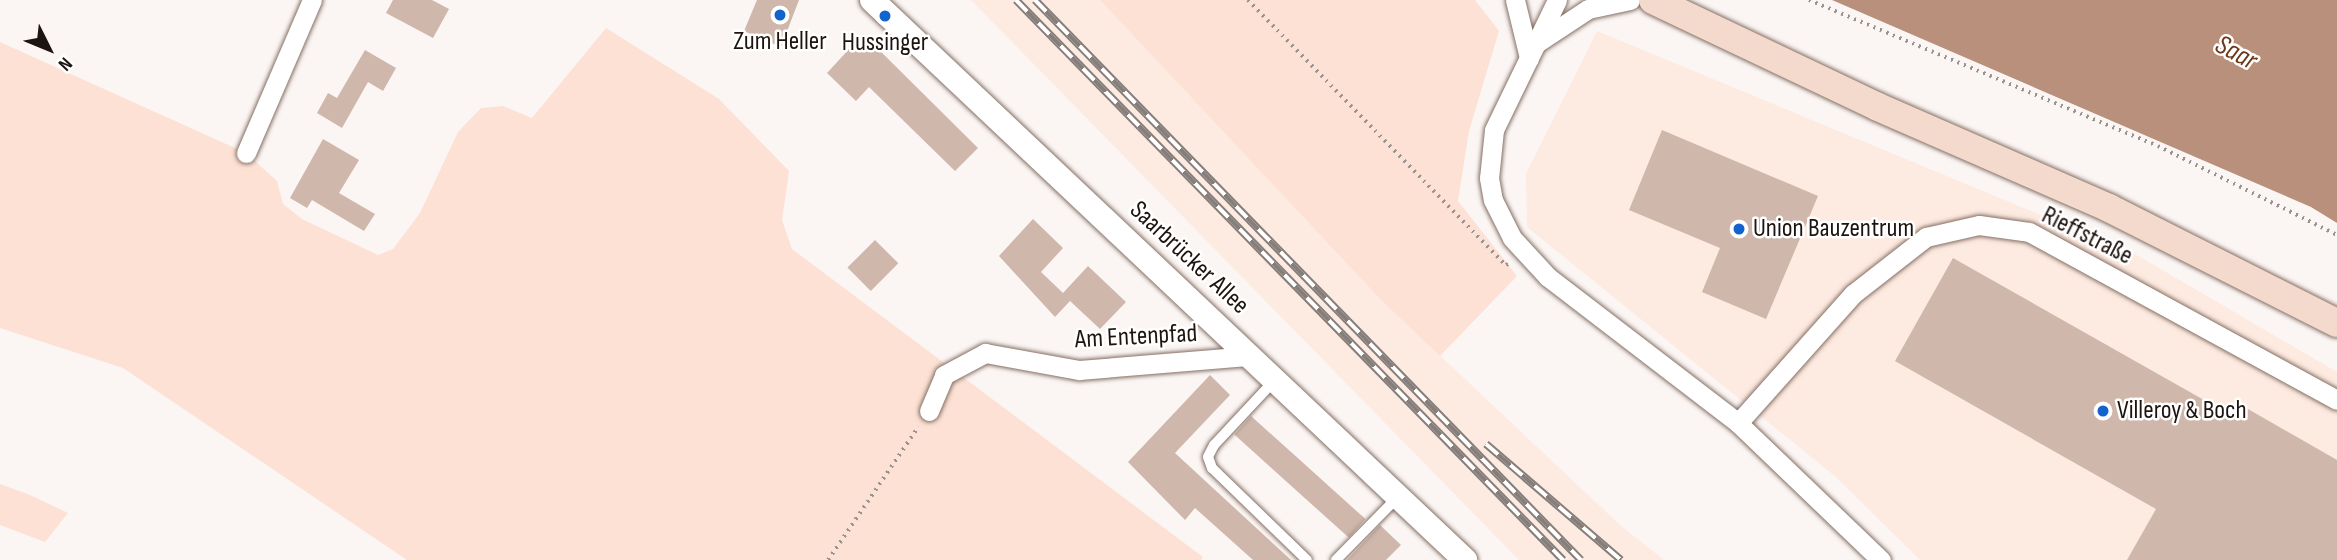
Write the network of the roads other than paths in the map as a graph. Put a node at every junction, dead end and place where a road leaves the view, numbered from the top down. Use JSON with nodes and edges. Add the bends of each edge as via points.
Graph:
{"nodes":[{"id":1,"x":312,"y":0,"type":"edge"},
{"id":2,"x":872,"y":0,"type":"edge"},
{"id":3,"x":1515,"y":0,"type":"edge"},
{"id":4,"x":1558,"y":0,"type":"edge"},
{"id":5,"x":1630,"y":0,"type":"edge"},
{"id":6,"x":1653,"y":0,"type":"edge"},
{"id":7,"x":1533,"y":50,"type":"junction"},
{"id":8,"x":246,"y":153,"type":"dead end"},
{"id":9,"x":2337,"y":323,"type":"edge"},
{"id":10,"x":1250,"y":356,"type":"junction"},
{"id":11,"x":1273,"y":382,"type":"junction"},
{"id":12,"x":2337,"y":400,"type":"edge"},
{"id":13,"x":929,"y":411,"type":"road end"},
{"id":14,"x":1738,"y":423,"type":"junction"},
{"id":15,"x":1395,"y":499,"type":"junction"},
{"id":16,"x":1307,"y":560,"type":"edge"},
{"id":17,"x":1336,"y":560,"type":"edge"},
{"id":18,"x":1465,"y":560,"type":"edge"},
{"id":19,"x":1881,"y":560,"type":"edge"}],
"edges":[{"from":1,"to":8,"type":"street"},
{"from":2,"to":10,"type":"street","name":"Saarbrücker Allee"},
{"from":3,"to":7,"type":"street"},
{"from":4,"to":7,"type":"street"},
{"from":5,"to":7,"type":"street","via":[[1588,9]]},
{"from":6,"to":9,"type":"main road","via":[[1878,107],[2109,208]]},
{"from":7,"to":14,"type":"street","via":[[1494,130],[1489,178],[1502,220],[1526,256]]},
{"from":10,"to":11,"type":"street","name":"Saarbrücker Allee"},
{"from":10,"to":13,"type":"street","name":"Am Entenpfad","via":[[1079,370],[985,353],[944,375]]},
{"from":11,"to":15,"type":"street","name":"Saarbrücker Allee"},
{"from":11,"to":16,"type":"lane","via":[[1208,457],[1212,468]]},
{"from":12,"to":14,"type":"street","name":"Rieffstraße","via":[[2029,232],[1979,225],[1926,237],[1853,294]]},
{"from":14,"to":19,"type":"street"},
{"from":15,"to":17,"type":"lane"},
{"from":15,"to":18,"type":"street","name":"Saarbrücker Allee"}]}
